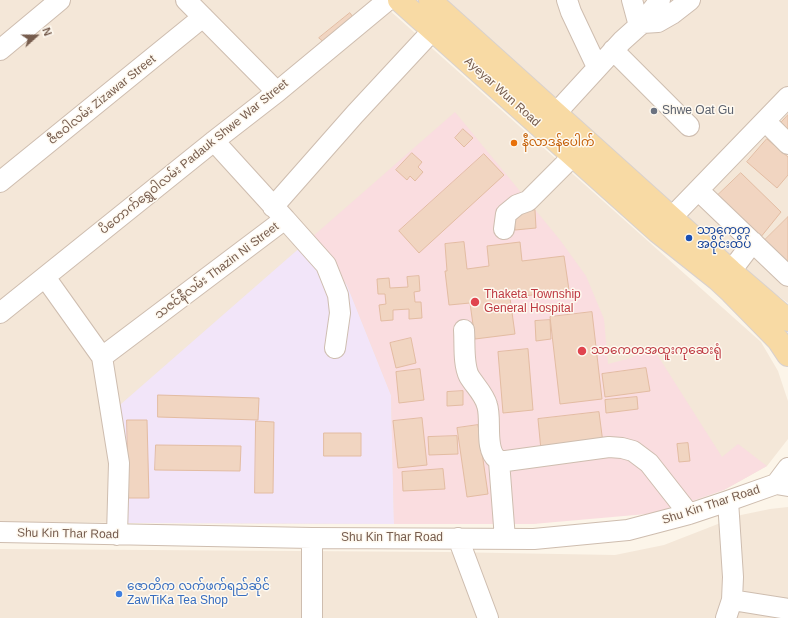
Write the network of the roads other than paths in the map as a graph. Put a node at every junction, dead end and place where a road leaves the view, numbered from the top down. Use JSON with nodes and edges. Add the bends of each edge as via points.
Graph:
{"nodes":[{"id":1,"x":60,"y":0,"type":"edge"},
{"id":2,"x":186,"y":0,"type":"edge"},
{"id":3,"x":388,"y":0,"type":"edge"},
{"id":4,"x":399,"y":0,"type":"edge"},
{"id":5,"x":430,"y":0,"type":"edge"},
{"id":6,"x":567,"y":0,"type":"edge"},
{"id":7,"x":632,"y":0,"type":"edge"},
{"id":8,"x":660,"y":0,"type":"edge"},
{"id":9,"x":690,"y":0,"type":"edge"},
{"id":10,"x":203,"y":17,"type":"junction"},
{"id":11,"x":640,"y":25,"type":"junction"},
{"id":12,"x":433,"y":30,"type":"junction"},
{"id":13,"x":0,"y":50,"type":"edge"},
{"id":14,"x":614,"y":50,"type":"junction"},
{"id":15,"x":597,"y":67,"type":"junction"},
{"id":16,"x":277,"y":92,"type":"junction"},
{"id":17,"x":788,"y":97,"type":"edge"},
{"id":18,"x":556,"y":113,"type":"junction"},
{"id":19,"x":765,"y":121,"type":"junction"},
{"id":20,"x":689,"y":126,"type":"dead end"},
{"id":21,"x":214,"y":141,"type":"junction"},
{"id":22,"x":788,"y":144,"type":"edge"},
{"id":23,"x":573,"y":156,"type":"junction"},
{"id":24,"x":0,"y":182,"type":"edge"},
{"id":25,"x":698,"y":190,"type":"junction"},
{"id":26,"x":279,"y":213,"type":"junction"},
{"id":27,"x":665,"y":224,"type":"junction"},
{"id":28,"x":504,"y":229,"type":"dead end"},
{"id":29,"x":753,"y":242,"type":"junction"},
{"id":30,"x":788,"y":276,"type":"edge"},
{"id":31,"x":45,"y":277,"type":"junction"},
{"id":32,"x":726,"y":281,"type":"junction"},
{"id":33,"x":0,"y":313,"type":"edge"},
{"id":34,"x":788,"y":320,"type":"edge"},
{"id":35,"x":464,"y":330,"type":"dead end"},
{"id":36,"x":336,"y":348,"type":"dead end"},
{"id":37,"x":788,"y":355,"type":"edge"},
{"id":38,"x":102,"y":357,"type":"junction"},
{"id":39,"x":499,"y":461,"type":"junction"},
{"id":40,"x":788,"y":468,"type":"edge"},
{"id":41,"x":782,"y":485,"type":"edge"},
{"id":42,"x":728,"y":501,"type":"junction"},
{"id":43,"x":688,"y":514,"type":"junction"},
{"id":44,"x":0,"y":532,"type":"edge"},
{"id":45,"x":117,"y":535,"type":"junction"},
{"id":46,"x":312,"y":538,"type":"junction"},
{"id":47,"x":458,"y":538,"type":"junction"},
{"id":48,"x":506,"y":539,"type":"junction"},
{"id":49,"x":729,"y":609,"type":"edge"},
{"id":50,"x":778,"y":611,"type":"edge"},
{"id":51,"x":312,"y":618,"type":"edge"},
{"id":52,"x":488,"y":618,"type":"edge"}],
"edges":[{"from":1,"to":13,"type":"street"},
{"from":2,"to":10,"type":"street"},
{"from":3,"to":16,"type":"street","name":"ပိတောက်ရွှေဝါလမ်း Padauk Shwe War Street"},
{"from":4,"to":12,"type":"main road","name":"Ayeyar Wun Road"},
{"from":5,"to":18,"type":"main road","name":"Ayeyar Wun Road"},
{"from":6,"to":15,"type":"street"},
{"from":7,"to":11,"type":"street"},
{"from":8,"to":11,"type":"street"},
{"from":9,"to":11,"type":"street","via":[[658,22]]},
{"from":10,"to":16,"type":"street"},
{"from":10,"to":24,"type":"street","name":"ဇီဇဝါလမ်း Zizawar Street"},
{"from":11,"to":14,"type":"street"},
{"from":12,"to":23,"type":"main road","name":"Ayeyar Wun Road"},
{"from":12,"to":26,"type":"street","via":[[355,114]]},
{"from":14,"to":15,"type":"street"},
{"from":14,"to":20,"type":"street"},
{"from":15,"to":18,"type":"street"},
{"from":16,"to":21,"type":"street","name":"ပိတောက်ရွှေဝါလမ်း Padauk Shwe War Street"},
{"from":17,"to":19,"type":"street"},
{"from":18,"to":27,"type":"main road","name":"Ayeyar Wun Road"},
{"from":19,"to":22,"type":"street"},
{"from":19,"to":25,"type":"street"},
{"from":21,"to":26,"type":"street","name":"သဇင်နီလမ်း Thazin Ni Street"},
{"from":21,"to":31,"type":"street","name":"ပိတောက်ရွှေဝါလမ်း Padauk Shwe War Street"},
{"from":23,"to":27,"type":"main road","name":"Ayeyar Wun Road"},
{"from":23,"to":28,"type":"street","via":[[528,200],[506,214]]},
{"from":25,"to":27,"type":"street"},
{"from":25,"to":29,"type":"street"},
{"from":26,"to":36,"type":"street","via":[[326,265],[338,295],[340,313]]},
{"from":26,"to":38,"type":"street","name":"သဇင်နီလမ်း Thazin Ni Street"},
{"from":27,"to":32,"type":"main road"},
{"from":29,"to":30,"type":"street"},
{"from":29,"to":32,"type":"street"},
{"from":31,"to":33,"type":"street","name":"ပိတောက်ရွှေဝါလမ်း Padauk Shwe War Street"},
{"from":31,"to":38,"type":"street"},
{"from":32,"to":34,"type":"main road"},
{"from":32,"to":37,"type":"main road"},
{"from":35,"to":39,"type":"street","via":[[466,367],[488,406],[490,446]]},
{"from":38,"to":45,"type":"street","via":[[119,463]]},
{"from":39,"to":43,"type":"street","via":[[609,447],[633,451],[649,463]]},
{"from":39,"to":48,"type":"street"},
{"from":40,"to":41,"type":"street","name":"Shu Kin Thar Road"},
{"from":41,"to":42,"type":"street","name":"Shu Kin Thar Road"},
{"from":42,"to":43,"type":"street","name":"Shu Kin Thar Road"},
{"from":42,"to":49,"type":"street","via":[[733,577]]},
{"from":43,"to":48,"type":"street","name":"Shu Kin Thar Road","via":[[628,530],[534,539]]},
{"from":44,"to":45,"type":"street","name":"Shu Kin Thar Road"},
{"from":45,"to":46,"type":"street","name":"Shu Kin Thar Road"},
{"from":46,"to":47,"type":"street","name":"Shu Kin Thar Road"},
{"from":46,"to":51,"type":"street"},
{"from":47,"to":48,"type":"street","name":"Shu Kin Thar Road"},
{"from":47,"to":52,"type":"street"},
{"from":49,"to":50,"type":"street"}]}
